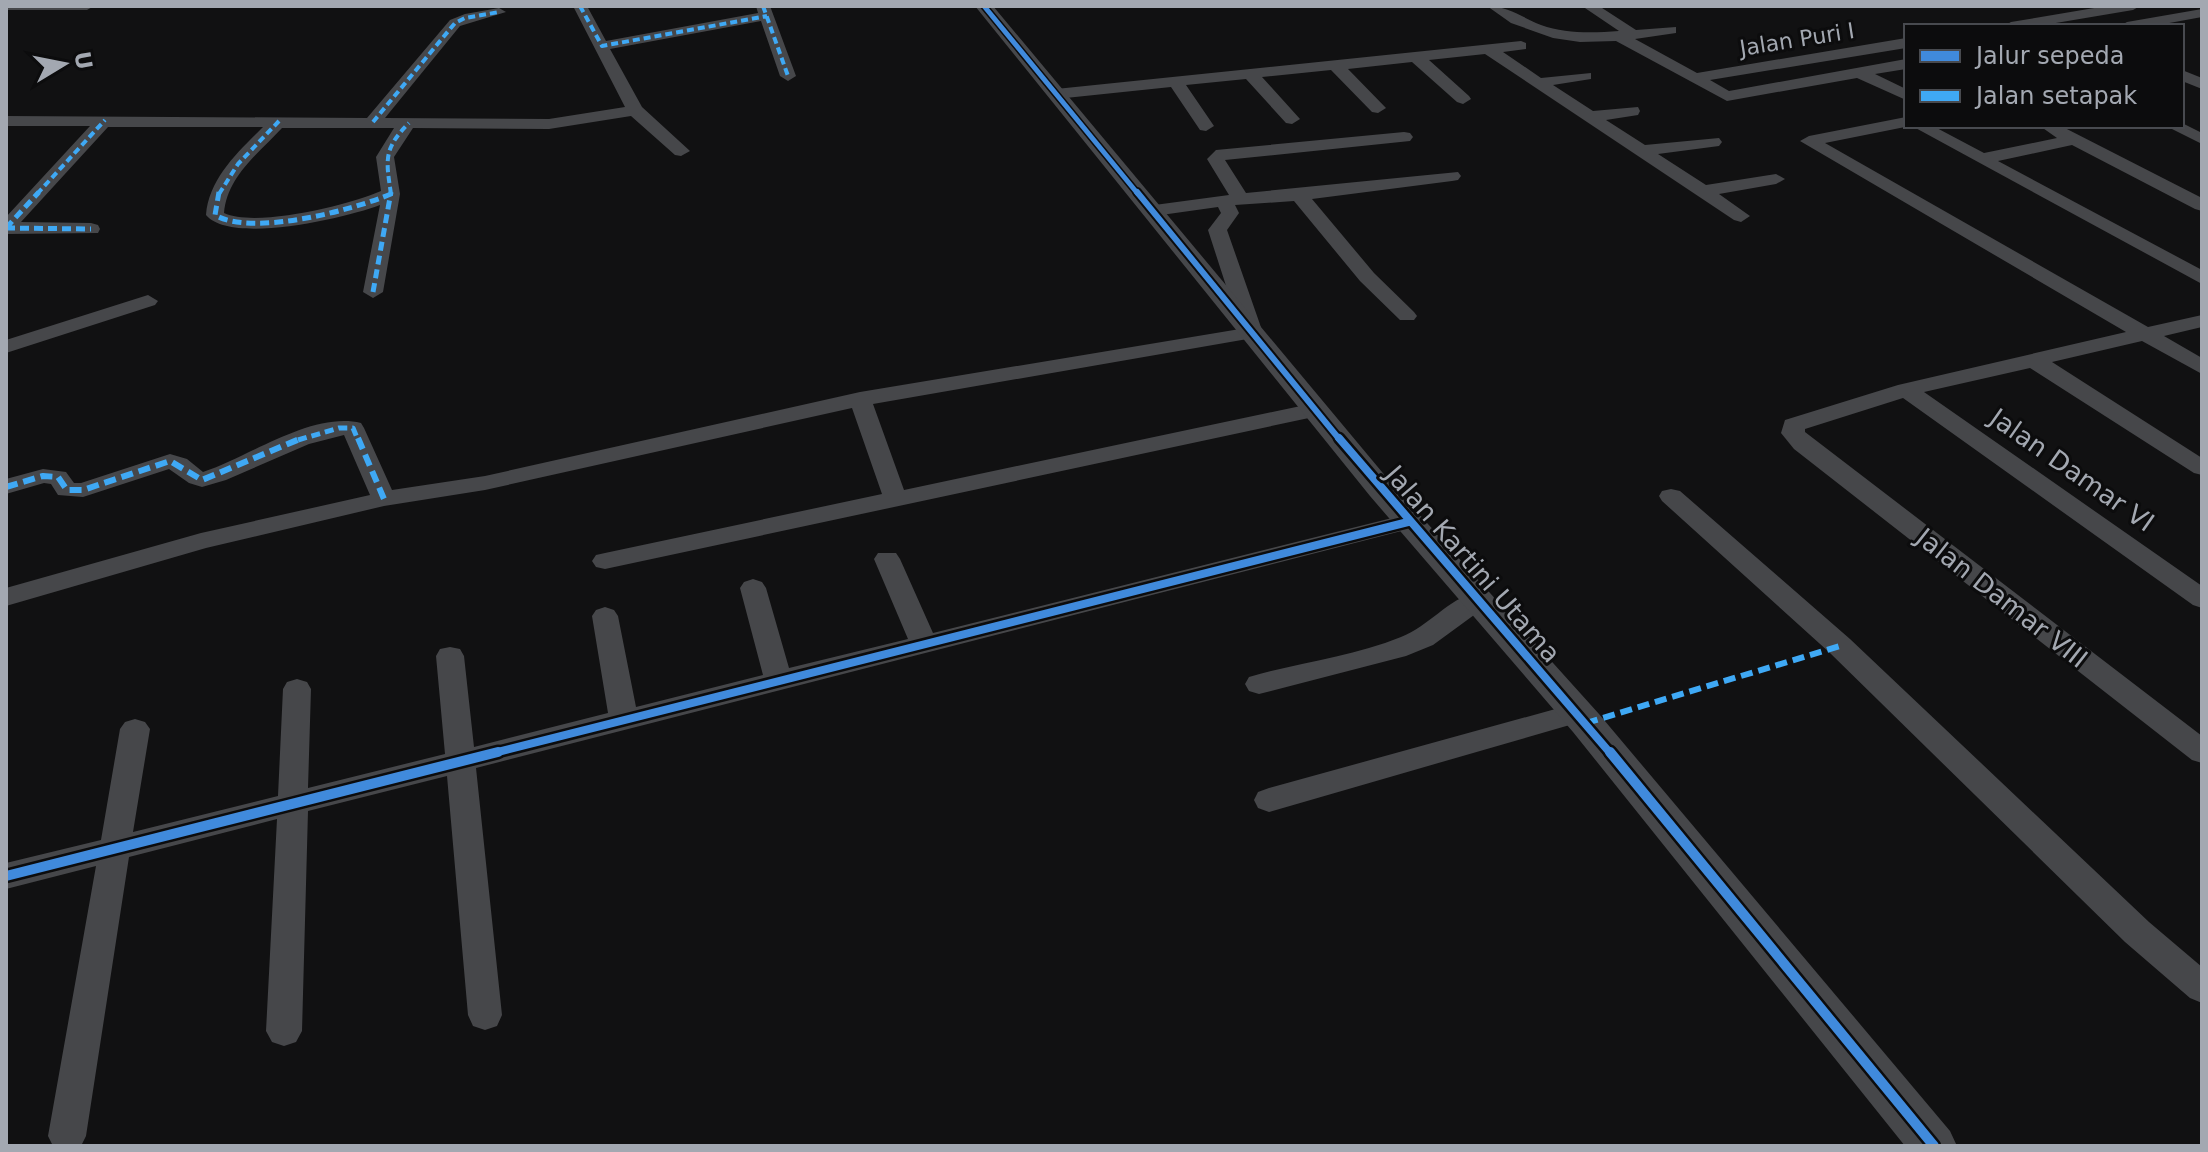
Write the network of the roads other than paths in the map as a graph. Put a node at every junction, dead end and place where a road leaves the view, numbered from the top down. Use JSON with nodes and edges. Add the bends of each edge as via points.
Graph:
{"nodes":[{"id":1,"x":6,"y":6,"type":"edge"},
{"id":2,"x":87,"y":6,"type":"edge"},
{"id":3,"x":580,"y":6,"type":"edge"},
{"id":4,"x":984,"y":6,"type":"edge"},
{"id":5,"x":1494,"y":6,"type":"edge"},
{"id":6,"x":1589,"y":6,"type":"edge"},
{"id":7,"x":2133,"y":6,"type":"edge"},
{"id":8,"x":765,"y":11,"type":"edge"},
{"id":9,"x":499,"y":12,"type":"dead end"},
{"id":10,"x":2202,"y":13,"type":"edge"},
{"id":11,"x":2023,"y":24,"type":"edge"},
{"id":12,"x":2139,"y":24,"type":"edge"},
{"id":13,"x":1671,"y":30,"type":"dead end"},
{"id":14,"x":1626,"y":35,"type":"junction"},
{"id":15,"x":1904,"y":43,"type":"edge"},
{"id":16,"x":602,"y":46,"type":"junction"},
{"id":17,"x":1521,"y":46,"type":"dead end"},
{"id":18,"x":1487,"y":49,"type":"junction"},
{"id":19,"x":1851,"y":53,"type":"junction"},
{"id":20,"x":1415,"y":56,"type":"junction"},
{"id":21,"x":1828,"y":57,"type":"junction"},
{"id":22,"x":1334,"y":64,"type":"junction"},
{"id":23,"x":1904,"y":64,"type":"edge"},
{"id":24,"x":1882,"y":68,"type":"junction"},
{"id":25,"x":1860,"y":72,"type":"junction"},
{"id":26,"x":2184,"y":73,"type":"edge"},
{"id":27,"x":1250,"y":74,"type":"junction"},
{"id":28,"x":788,"y":76,"type":"dead end"},
{"id":29,"x":1585,"y":76,"type":"dead end"},
{"id":30,"x":1695,"y":78,"type":"junction"},
{"id":31,"x":1904,"y":79,"type":"edge"},
{"id":32,"x":1176,"y":82,"type":"junction"},
{"id":33,"x":1537,"y":83,"type":"junction"},
{"id":34,"x":2202,"y":84,"type":"edge"},
{"id":35,"x":1056,"y":94,"type":"junction"},
{"id":36,"x":1904,"y":94,"type":"edge"},
{"id":37,"x":1463,"y":99,"type":"dead end"},
{"id":38,"x":1378,"y":108,"type":"dead end"},
{"id":39,"x":635,"y":110,"type":"junction"},
{"id":40,"x":1632,"y":111,"type":"dead end"},
{"id":41,"x":1588,"y":117,"type":"junction"},
{"id":42,"x":1292,"y":119,"type":"dead end"},
{"id":43,"x":105,"y":120,"type":"junction"},
{"id":44,"x":6,"y":121,"type":"edge"},
{"id":45,"x":279,"y":121,"type":"junction"},
{"id":46,"x":373,"y":122,"type":"junction"},
{"id":47,"x":1904,"y":122,"type":"edge"},
{"id":48,"x":409,"y":123,"type":"junction"},
{"id":49,"x":1206,"y":126,"type":"dead end"},
{"id":50,"x":1924,"y":128,"type":"edge"},
{"id":51,"x":2052,"y":128,"type":"edge"},
{"id":52,"x":2178,"y":128,"type":"edge"},
{"id":53,"x":1404,"y":137,"type":"dead end"},
{"id":54,"x":2075,"y":139,"type":"junction"},
{"id":55,"x":2202,"y":139,"type":"edge"},
{"id":56,"x":1713,"y":142,"type":"dead end"},
{"id":57,"x":681,"y":151,"type":"dead end"},
{"id":58,"x":1639,"y":151,"type":"junction"},
{"id":59,"x":1981,"y":159,"type":"junction"},
{"id":60,"x":1452,"y":176,"type":"dead end"},
{"id":61,"x":1776,"y":179,"type":"dead end"},
{"id":62,"x":1702,"y":191,"type":"junction"},
{"id":63,"x":391,"y":194,"type":"junction"},
{"id":64,"x":1299,"y":195,"type":"junction"},
{"id":65,"x":1232,"y":200,"type":"junction"},
{"id":66,"x":2202,"y":205,"type":"edge"},
{"id":67,"x":1154,"y":210,"type":"junction"},
{"id":68,"x":1741,"y":216,"type":"dead end"},
{"id":69,"x":6,"y":228,"type":"edge"},
{"id":70,"x":91,"y":229,"type":"dead end"},
{"id":71,"x":2202,"y":278,"type":"edge"},
{"id":72,"x":373,"y":292,"type":"dead end"},
{"id":73,"x":148,"y":301,"type":"dead end"},
{"id":74,"x":1407,"y":316,"type":"dead end"},
{"id":75,"x":2202,"y":321,"type":"edge"},
{"id":76,"x":1252,"y":333,"type":"junction"},
{"id":77,"x":2146,"y":334,"type":"junction"},
{"id":78,"x":6,"y":347,"type":"edge"},
{"id":79,"x":2035,"y":361,"type":"junction"},
{"id":80,"x":2202,"y":367,"type":"edge"},
{"id":81,"x":1906,"y":390,"type":"junction"},
{"id":82,"x":860,"y":399,"type":"junction"},
{"id":83,"x":1315,"y":410,"type":"junction"},
{"id":84,"x":2202,"y":468,"type":"edge"},
{"id":85,"x":6,"y":487,"type":"edge"},
{"id":86,"x":1671,"y":496,"type":"dead end"},
{"id":87,"x":384,"y":499,"type":"junction"},
{"id":88,"x":896,"y":500,"type":"junction"},
{"id":89,"x":1408,"y":522,"type":"junction"},
{"id":90,"x":887,"y":559,"type":"dead end"},
{"id":91,"x":605,"y":561,"type":"dead end"},
{"id":92,"x":753,"y":588,"type":"dead end"},
{"id":93,"x":6,"y":597,"type":"edge"},
{"id":94,"x":2202,"y":599,"type":"edge"},
{"id":95,"x":1476,"y":601,"type":"junction"},
{"id":96,"x":605,"y":616,"type":"dead end"},
{"id":97,"x":924,"y":644,"type":"junction"},
{"id":98,"x":450,"y":656,"type":"dead end"},
{"id":99,"x":779,"y":681,"type":"junction"},
{"id":100,"x":1259,"y":684,"type":"dead end"},
{"id":101,"x":297,"y":689,"type":"dead end"},
{"id":102,"x":1577,"y":713,"type":"junction"},
{"id":103,"x":624,"y":721,"type":"junction"},
{"id":104,"x":135,"y":729,"type":"dead end"},
{"id":105,"x":2202,"y":752,"type":"edge"},
{"id":106,"x":461,"y":762,"type":"junction"},
{"id":107,"x":1269,"y":800,"type":"dead end"},
{"id":108,"x":293,"y":804,"type":"junction"},
{"id":109,"x":113,"y":848,"type":"junction"},
{"id":110,"x":6,"y":876,"type":"edge"},
{"id":111,"x":2202,"y":988,"type":"edge"},
{"id":112,"x":485,"y":1015,"type":"dead end"},
{"id":113,"x":284,"y":1031,"type":"dead end"},
{"id":114,"x":67,"y":1136,"type":"dead end"},
{"id":115,"x":1934,"y":1146,"type":"edge"}],
"edges":[{"from":1,"to":2,"type":"street"},
{"from":3,"to":16,"type":"street"},
{"from":4,"to":35,"type":"street","name":"Jalan Kartini Utama"},
{"from":5,"to":14,"type":"street","via":[[1549,34]]},
{"from":6,"to":14,"type":"street"},
{"from":7,"to":11,"type":"street"},
{"from":8,"to":16,"type":"street"},
{"from":8,"to":28,"type":"street"},
{"from":9,"to":46,"type":"street","via":[[455,23]]},
{"from":10,"to":12,"type":"street"},
{"from":13,"to":14,"type":"street"},
{"from":14,"to":30,"type":"street"},
{"from":15,"to":19,"type":"street","name":"Jalan Puri I"},
{"from":16,"to":39,"type":"street"},
{"from":17,"to":18,"type":"street"},
{"from":18,"to":20,"type":"street"},
{"from":18,"to":33,"type":"street"},
{"from":19,"to":21,"type":"street","name":"Jalan Puri I"},
{"from":19,"to":24,"type":"street"},
{"from":20,"to":22,"type":"street"},
{"from":20,"to":37,"type":"street"},
{"from":21,"to":25,"type":"street"},
{"from":21,"to":30,"type":"street","name":"Jalan Puri I"},
{"from":22,"to":27,"type":"street"},
{"from":22,"to":38,"type":"street"},
{"from":23,"to":24,"type":"street"},
{"from":24,"to":25,"type":"street"},
{"from":24,"to":31,"type":"street"},
{"from":25,"to":30,"type":"street","via":[[1727,96]]},
{"from":25,"to":36,"type":"street"},
{"from":26,"to":34,"type":"street"},
{"from":27,"to":32,"type":"street"},
{"from":27,"to":42,"type":"street"},
{"from":29,"to":33,"type":"street"},
{"from":32,"to":35,"type":"street"},
{"from":32,"to":49,"type":"street"},
{"from":33,"to":41,"type":"street"},
{"from":35,"to":67,"type":"street","name":"Jalan Kartini Utama"},
{"from":39,"to":48,"type":"street","via":[[549,124]]},
{"from":39,"to":57,"type":"street"},
{"from":40,"to":41,"type":"street"},
{"from":41,"to":58,"type":"street"},
{"from":43,"to":44,"type":"street"},
{"from":43,"to":45,"type":"street"},
{"from":43,"to":69,"type":"street"},
{"from":45,"to":46,"type":"street"},
{"from":45,"to":63,"type":"street","via":[[223,182],[215,215],[225,221],[313,218]]},
{"from":46,"to":48,"type":"street"},
{"from":47,"to":77,"type":"street","via":[[1809,141]]},
{"from":48,"to":63,"type":"street","via":[[385,157]]},
{"from":50,"to":59,"type":"street"},
{"from":51,"to":54,"type":"street"},
{"from":52,"to":55,"type":"street"},
{"from":53,"to":65,"type":"street","via":[[1217,156]]},
{"from":54,"to":59,"type":"street"},
{"from":54,"to":66,"type":"street"},
{"from":56,"to":58,"type":"street"},
{"from":58,"to":62,"type":"street"},
{"from":59,"to":71,"type":"street"},
{"from":60,"to":64,"type":"street"},
{"from":61,"to":62,"type":"street"},
{"from":62,"to":68,"type":"street"},
{"from":63,"to":72,"type":"street"},
{"from":64,"to":65,"type":"street"},
{"from":64,"to":74,"type":"street"},
{"from":65,"to":67,"type":"street"},
{"from":65,"to":76,"type":"street","via":[[1218,234]]},
{"from":67,"to":76,"type":"street","name":"Jalan Kartini Utama"},
{"from":69,"to":70,"type":"street"},
{"from":73,"to":78,"type":"street"},
{"from":75,"to":77,"type":"street"},
{"from":76,"to":82,"type":"street"},
{"from":76,"to":83,"type":"street","name":"Jalan Kartini Utama"},
{"from":77,"to":79,"type":"street"},
{"from":77,"to":80,"type":"street"},
{"from":79,"to":81,"type":"street"},
{"from":79,"to":84,"type":"street"},
{"from":81,"to":94,"type":"street","name":"Jalan Damar VI"},
{"from":81,"to":105,"type":"street","name":"Jalan Damar VIII","via":[[1793,425],[1793,433]]},
{"from":82,"to":87,"type":"street","via":[[485,483]]},
{"from":82,"to":88,"type":"street"},
{"from":83,"to":88,"type":"street"},
{"from":83,"to":89,"type":"street","name":"Jalan Kartini Utama"},
{"from":85,"to":87,"type":"street","via":[[49,475],[58,477],[67,490],[83,490],[174,461],[202,480],[347,427],[353,428]]},
{"from":86,"to":111,"type":"street","via":[[1840,646]]},
{"from":87,"to":93,"type":"street","via":[[201,541]]},
{"from":88,"to":91,"type":"street"},
{"from":89,"to":95,"type":"street","name":"Jalan Kartini Utama"},
{"from":89,"to":97,"type":"street"},
{"from":90,"to":97,"type":"street"},
{"from":92,"to":99,"type":"street"},
{"from":95,"to":100,"type":"street","via":[[1417,642]]},
{"from":95,"to":102,"type":"street","name":"Jalan Kartini Utama"},
{"from":96,"to":103,"type":"street"},
{"from":97,"to":99,"type":"street"},
{"from":98,"to":106,"type":"street"},
{"from":99,"to":103,"type":"street"},
{"from":101,"to":108,"type":"street"},
{"from":102,"to":107,"type":"street"},
{"from":102,"to":115,"type":"street","name":"Jalan Kartini Utama"},
{"from":103,"to":106,"type":"street"},
{"from":104,"to":109,"type":"street"},
{"from":106,"to":108,"type":"street"},
{"from":106,"to":112,"type":"street"},
{"from":108,"to":109,"type":"street"},
{"from":108,"to":113,"type":"street"},
{"from":109,"to":110,"type":"street"},
{"from":109,"to":114,"type":"street"}]}
